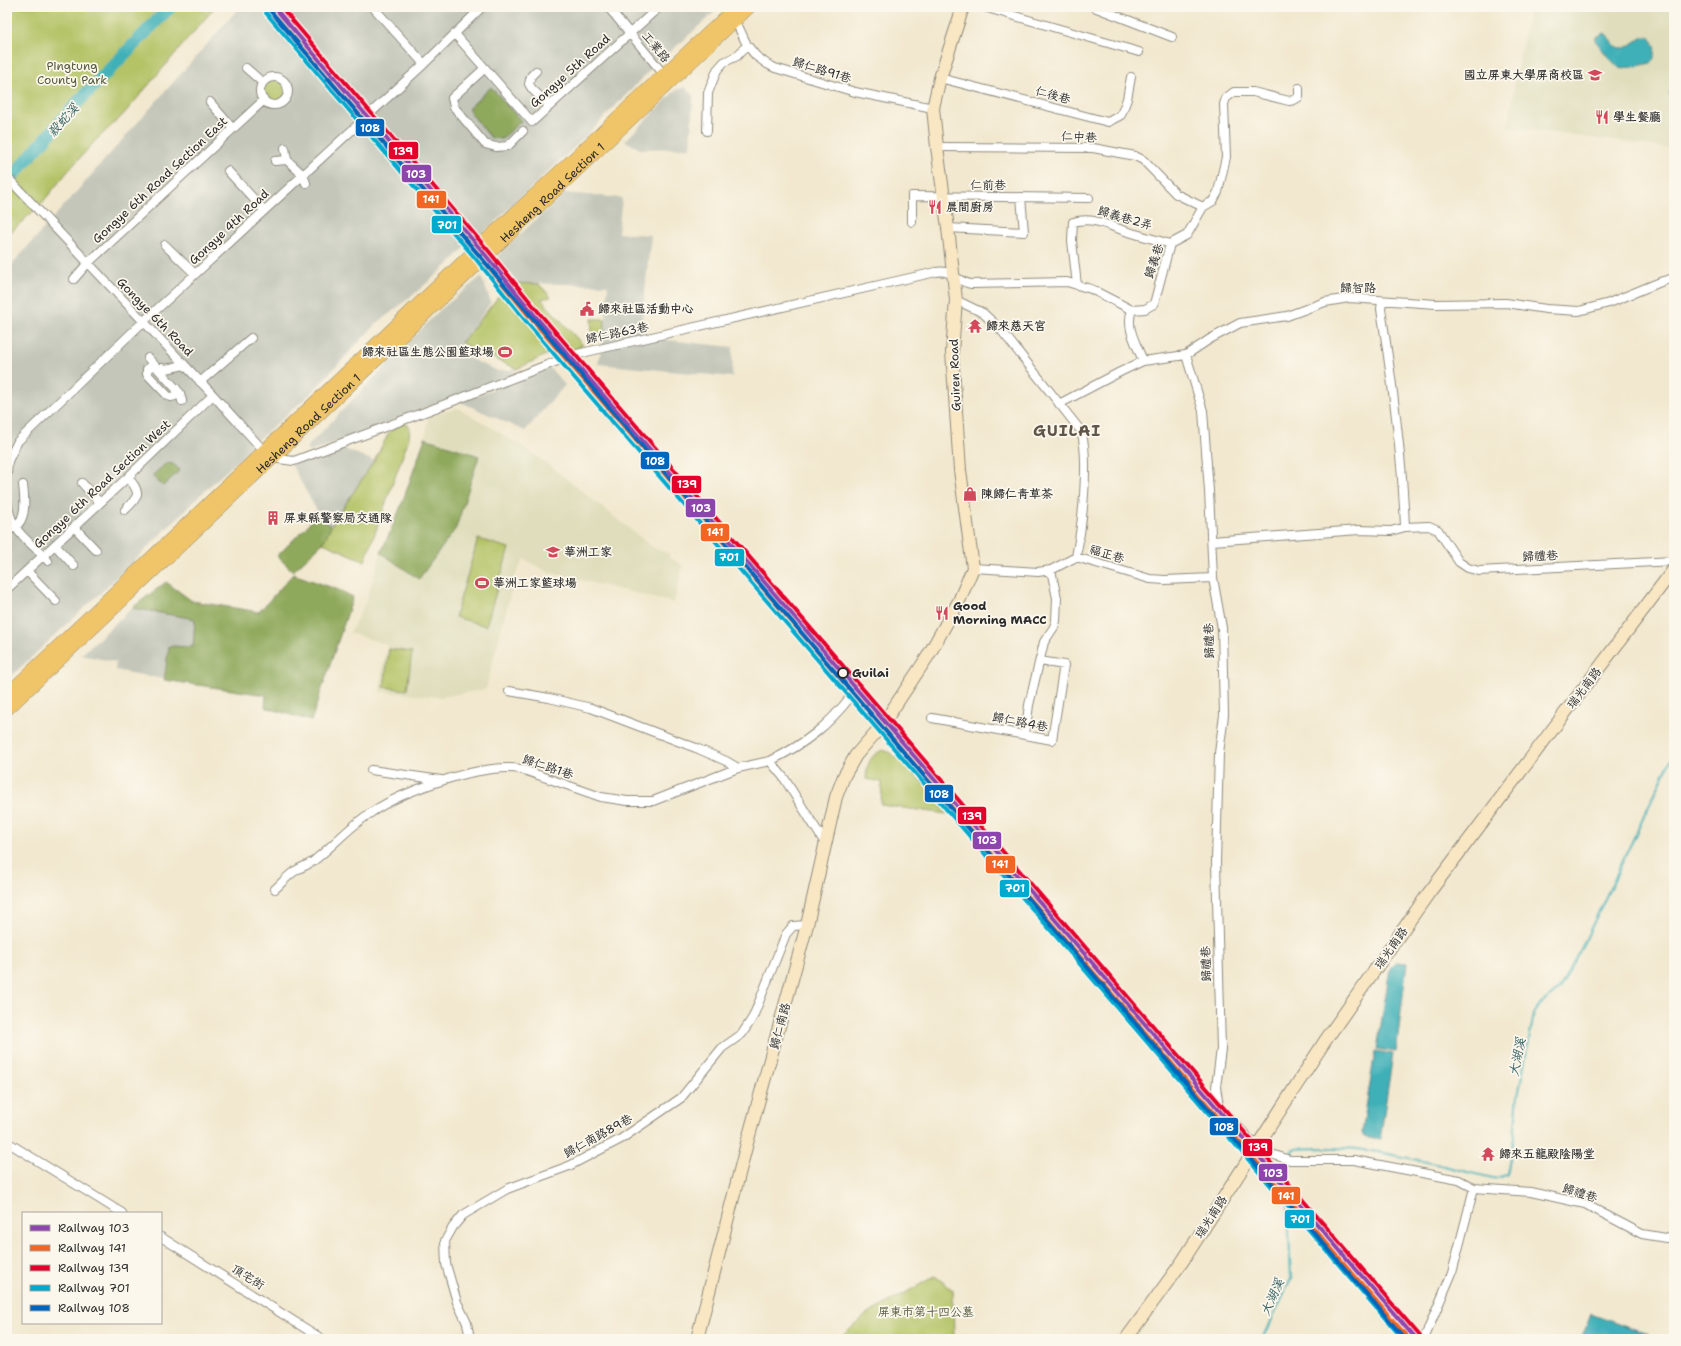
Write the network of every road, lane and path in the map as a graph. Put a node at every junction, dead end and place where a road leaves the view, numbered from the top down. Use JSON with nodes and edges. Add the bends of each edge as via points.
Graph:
{"nodes":[{"id":1,"x":373,"y":7,"type":"edge"},
{"id":2,"x":482,"y":7,"type":"edge"},
{"id":3,"x":608,"y":7,"type":"edge"},
{"id":4,"x":659,"y":7,"type":"edge"},
{"id":5,"x":749,"y":7,"type":"edge"},
{"id":6,"x":963,"y":7,"type":"edge"},
{"id":7,"x":984,"y":7,"type":"edge"},
{"id":8,"x":1094,"y":7,"type":"edge"},
{"id":9,"x":732,"y":15,"type":"edge"},
{"id":10,"x":455,"y":34,"type":"junction"},
{"id":11,"x":629,"y":34,"type":"junction"},
{"id":12,"x":1172,"y":37,"type":"dead end"},
{"id":13,"x":747,"y":45,"type":"junction"},
{"id":14,"x":1139,"y":52,"type":"dead end"},
{"id":15,"x":424,"y":64,"type":"junction"},
{"id":16,"x":246,"y":68,"type":"dead end"},
{"id":17,"x":485,"y":68,"type":"junction"},
{"id":18,"x":536,"y":71,"type":"dead end"},
{"id":19,"x":1131,"y":77,"type":"dead end"},
{"id":20,"x":940,"y":78,"type":"junction"},
{"id":21,"x":667,"y":79,"type":"junction"},
{"id":22,"x":262,"y":82,"type":"junction"},
{"id":23,"x":1299,"y":88,"type":"dead end"},
{"id":24,"x":264,"y":100,"type":"junction"},
{"id":25,"x":210,"y":102,"type":"dead end"},
{"id":26,"x":550,"y":106,"type":"junction"},
{"id":27,"x":933,"y":108,"type":"junction"},
{"id":28,"x":233,"y":129,"type":"junction"},
{"id":29,"x":523,"y":131,"type":"dead end"},
{"id":30,"x":707,"y":131,"type":"dead end"},
{"id":31,"x":936,"y":147,"type":"junction"},
{"id":32,"x":285,"y":148,"type":"dead end"},
{"id":33,"x":287,"y":160,"type":"junction"},
{"id":34,"x":275,"y":161,"type":"dead end"},
{"id":35,"x":228,"y":171,"type":"dead end"},
{"id":36,"x":303,"y":175,"type":"junction"},
{"id":37,"x":7,"y":177,"type":"edge"},
{"id":38,"x":306,"y":183,"type":"dead end"},
{"id":39,"x":944,"y":196,"type":"junction"},
{"id":40,"x":1021,"y":197,"type":"junction"},
{"id":41,"x":1089,"y":198,"type":"dead end"},
{"id":42,"x":1203,"y":207,"type":"junction"},
{"id":43,"x":264,"y":210,"type":"junction"},
{"id":44,"x":912,"y":222,"type":"dead end"},
{"id":45,"x":948,"y":228,"type":"junction"},
{"id":46,"x":1170,"y":244,"type":"junction"},
{"id":47,"x":165,"y":245,"type":"dead end"},
{"id":48,"x":87,"y":264,"type":"junction"},
{"id":49,"x":195,"y":274,"type":"junction"},
{"id":50,"x":954,"y":276,"type":"junction"},
{"id":51,"x":1674,"y":278,"type":"edge"},
{"id":52,"x":74,"y":279,"type":"dead end"},
{"id":53,"x":1077,"y":285,"type":"junction"},
{"id":54,"x":956,"y":300,"type":"junction"},
{"id":55,"x":1382,"y":301,"type":"junction"},
{"id":56,"x":1132,"y":310,"type":"junction"},
{"id":57,"x":143,"y":322,"type":"junction"},
{"id":58,"x":251,"y":338,"type":"dead end"},
{"id":59,"x":1186,"y":355,"type":"junction"},
{"id":60,"x":148,"y":358,"type":"dead end"},
{"id":61,"x":1143,"y":362,"type":"junction"},
{"id":62,"x":184,"y":365,"type":"junction"},
{"id":63,"x":156,"y":366,"type":"junction"},
{"id":64,"x":200,"y":382,"type":"junction"},
{"id":65,"x":176,"y":388,"type":"junction"},
{"id":66,"x":213,"y":395,"type":"junction"},
{"id":67,"x":182,"y":401,"type":"dead end"},
{"id":68,"x":1059,"y":404,"type":"junction"},
{"id":69,"x":268,"y":455,"type":"junction"},
{"id":70,"x":7,"y":474,"type":"edge"},
{"id":71,"x":128,"y":477,"type":"junction"},
{"id":72,"x":82,"y":482,"type":"dead end"},
{"id":73,"x":23,"y":485,"type":"dead end"},
{"id":74,"x":7,"y":500,"type":"edge"},
{"id":75,"x":100,"y":503,"type":"junction"},
{"id":76,"x":125,"y":510,"type":"dead end"},
{"id":77,"x":8,"y":515,"type":"edge"},
{"id":78,"x":16,"y":527,"type":"junction"},
{"id":79,"x":74,"y":527,"type":"junction"},
{"id":80,"x":1406,"y":527,"type":"junction"},
{"id":81,"x":7,"y":530,"type":"edge"},
{"id":82,"x":1212,"y":541,"type":"junction"},
{"id":83,"x":55,"y":545,"type":"junction"},
{"id":84,"x":96,"y":550,"type":"dead end"},
{"id":85,"x":1076,"y":557,"type":"junction"},
{"id":86,"x":46,"y":558,"type":"junction"},
{"id":87,"x":1674,"y":561,"type":"edge"},
{"id":88,"x":74,"y":566,"type":"dead end"},
{"id":89,"x":973,"y":568,"type":"junction"},
{"id":90,"x":1674,"y":569,"type":"edge"},
{"id":91,"x":1051,"y":570,"type":"junction"},
{"id":92,"x":27,"y":571,"type":"junction"},
{"id":93,"x":1213,"y":578,"type":"junction"},
{"id":94,"x":7,"y":589,"type":"edge"},
{"id":95,"x":56,"y":601,"type":"dead end"},
{"id":96,"x":1040,"y":661,"type":"junction"},
{"id":97,"x":509,"y":691,"type":"dead end"},
{"id":98,"x":7,"y":695,"type":"edge"},
{"id":99,"x":852,"y":695,"type":"dead end"},
{"id":100,"x":7,"y":709,"type":"edge"},
{"id":101,"x":932,"y":718,"type":"dead end"},
{"id":102,"x":1025,"y":735,"type":"junction"},
{"id":103,"x":770,"y":761,"type":"junction"},
{"id":104,"x":738,"y":768,"type":"junction"},
{"id":105,"x":371,"y":770,"type":"dead end"},
{"id":106,"x":445,"y":780,"type":"junction"},
{"id":107,"x":825,"y":843,"type":"junction"},
{"id":108,"x":275,"y":889,"type":"dead end"},
{"id":109,"x":808,"y":924,"type":"junction"},
{"id":110,"x":7,"y":1142,"type":"edge"},
{"id":111,"x":1257,"y":1148,"type":"junction"},
{"id":112,"x":1474,"y":1188,"type":"junction"},
{"id":113,"x":120,"y":1212,"type":"edge"},
{"id":114,"x":1674,"y":1235,"type":"edge"},
{"id":115,"x":162,"y":1238,"type":"edge"},
{"id":116,"x":322,"y":1339,"type":"edge"},
{"id":117,"x":470,"y":1339,"type":"edge"},
{"id":118,"x":697,"y":1339,"type":"edge"},
{"id":119,"x":1126,"y":1339,"type":"edge"},
{"id":120,"x":1424,"y":1339,"type":"edge"}],
"edges":[{"from":1,"to":15,"type":"street"},
{"from":2,"to":10,"type":"street","name":"Gongye 4th Road"},
{"from":3,"to":11,"type":"street","name":"工業路"},
{"from":4,"to":11,"type":"street","name":"Gongye 5th Road"},
{"from":5,"to":9,"type":"main road","name":"Hesheng Road Section 1"},
{"from":6,"to":20,"type":"street","name":"Guiren Road"},
{"from":7,"to":14,"type":"street"},
{"from":8,"to":12,"type":"street"},
{"from":9,"to":13,"type":"street","name":"歸仁路91巷"},
{"from":9,"to":21,"type":"main road","name":"Hesheng Road Section 1","via":[[675,63]]},
{"from":10,"to":15,"type":"street","name":"Gongye 4th Road"},
{"from":10,"to":17,"type":"street","name":"Gongye 5th Road"},
{"from":11,"to":21,"type":"street","name":"工業路"},
{"from":11,"to":26,"type":"street","name":"Gongye 5th Road"},
{"from":13,"to":27,"type":"street","name":"歸仁路91巷","via":[[767,64],[789,73],[855,92]]},
{"from":13,"to":30,"type":"street","via":[[717,70],[708,93]]},
{"from":15,"to":36,"type":"street","name":"Gongye 4th Road"},
{"from":16,"to":22,"type":"street"},
{"from":17,"to":26,"type":"street","name":"Gongye 5th Road","via":[[532,122]]},
{"from":17,"to":29,"type":"street","via":[[452,98],[454,107],[485,144],[496,147],[508,146]]},
{"from":18,"to":26,"type":"street","via":[[531,76],[529,84]]},
{"from":19,"to":20,"type":"street","name":"仁後巷","via":[[1121,115],[1108,122]]},
{"from":20,"to":27,"type":"street","name":"Guiren Road"},
{"from":21,"to":69,"type":"main road","name":"Hesheng Road Section 1"},
{"from":22,"to":24,"type":"street","via":[[260,91]]},
{"from":22,"to":24,"type":"street","via":[[274,76],[283,80],[288,88],[286,97],[279,104],[270,104]]},
{"from":23,"to":42,"type":"street","name":"歸義巷","via":[[1299,97],[1289,101],[1253,92],[1234,92],[1226,98],[1226,157],[1218,192],[1213,201]]},
{"from":24,"to":28,"type":"street","name":"Gongye 6th Road Section East"},
{"from":25,"to":28,"type":"street"},
{"from":27,"to":31,"type":"street","name":"Guiren Road"},
{"from":28,"to":48,"type":"street","name":"Gongye 6th Road Section East"},
{"from":31,"to":39,"type":"street","name":"Guiren Road"},
{"from":31,"to":42,"type":"street","name":"仁中巷","via":[[1093,148],[1135,156],[1176,194]]},
{"from":32,"to":33,"type":"street"},
{"from":33,"to":34,"type":"street"},
{"from":33,"to":36,"type":"street"},
{"from":35,"to":43,"type":"street"},
{"from":36,"to":38,"type":"street"},
{"from":36,"to":43,"type":"street","name":"Gongye 4th Road"},
{"from":37,"to":48,"type":"street","name":"Gongye 6th Road"},
{"from":39,"to":40,"type":"street","name":"仁前巷"},
{"from":39,"to":44,"type":"street","name":"仁前巷","via":[[912,196]]},
{"from":39,"to":45,"type":"street","name":"Guiren Road"},
{"from":40,"to":41,"type":"street","name":"仁前巷"},
{"from":40,"to":45,"type":"street","via":[[1024,232]]},
{"from":42,"to":46,"type":"street","name":"歸義巷","via":[[1187,235]]},
{"from":43,"to":49,"type":"street","name":"Gongye 4th Road"},
{"from":45,"to":50,"type":"street","name":"Guiren Road"},
{"from":46,"to":53,"type":"street","name":"歸義巷2弄","via":[[1099,221],[1083,219],[1073,222],[1072,241]]},
{"from":46,"to":56,"type":"street","name":"歸義巷","via":[[1154,304],[1145,309]]},
{"from":47,"to":49,"type":"street"},
{"from":48,"to":52,"type":"street","name":"Gongye 6th Road Section East"},
{"from":48,"to":57,"type":"street","name":"Gongye 6th Road"},
{"from":49,"to":57,"type":"street","name":"Gongye 4th Road"},
{"from":50,"to":53,"type":"street","via":[[971,284],[1067,282]]},
{"from":50,"to":54,"type":"street","name":"Guiren Road"},
{"from":50,"to":69,"type":"street","name":"歸仁路63巷","via":[[947,271],[936,272],[581,353],[294,461]]},
{"from":51,"to":55,"type":"street","name":"歸智路","via":[[1609,303],[1579,311],[1506,303],[1436,304]]},
{"from":53,"to":56,"type":"street"},
{"from":54,"to":68,"type":"street","via":[[983,313],[1001,330]]},
{"from":54,"to":89,"type":"street","name":"Guiren Road","via":[[952,352],[960,470]]},
{"from":55,"to":59,"type":"street","name":"歸智路","via":[[1349,298],[1333,300],[1287,316],[1240,323]]},
{"from":55,"to":80,"type":"street"},
{"from":56,"to":61,"type":"street","via":[[1129,325]]},
{"from":57,"to":62,"type":"street","name":"Gongye 6th Road"},
{"from":57,"to":70,"type":"street","name":"Gongye 4th Road","via":[[18,441],[8,461]]},
{"from":58,"to":64,"type":"street"},
{"from":59,"to":61,"type":"street","name":"歸智路"},
{"from":59,"to":82,"type":"street","name":"歸禮巷","via":[[1203,411]]},
{"from":60,"to":63,"type":"street"},
{"from":61,"to":68,"type":"street","name":"歸智路"},
{"from":62,"to":63,"type":"street","via":[[166,369]]},
{"from":62,"to":64,"type":"street","name":"Gongye 6th Road"},
{"from":63,"to":65,"type":"street"},
{"from":63,"to":65,"type":"street","via":[[148,367],[147,374],[169,397],[176,395]]},
{"from":64,"to":66,"type":"street","name":"Gongye 6th Road"},
{"from":65,"to":67,"type":"street"},
{"from":66,"to":69,"type":"street","name":"Gongye 6th Road"},
{"from":66,"to":71,"type":"street","name":"Gongye 6th Road Section West"},
{"from":68,"to":85,"type":"street","via":[[1081,431],[1084,441],[1080,535]]},
{"from":69,"to":98,"type":"main road","name":"Hesheng Road Section 1"},
{"from":69,"to":100,"type":"main road","name":"Hesheng Road Section 1"},
{"from":71,"to":75,"type":"street","name":"Gongye 6th Road Section West"},
{"from":71,"to":76,"type":"street","via":[[136,486],[138,494]]},
{"from":72,"to":75,"type":"street"},
{"from":73,"to":78,"type":"street","via":[[25,509]]},
{"from":74,"to":77,"type":"street"},
{"from":75,"to":79,"type":"street","name":"Gongye 6th Road Section West"},
{"from":77,"to":78,"type":"street"},
{"from":78,"to":81,"type":"street"},
{"from":78,"to":86,"type":"street"},
{"from":79,"to":83,"type":"street","name":"Gongye 6th Road Section West"},
{"from":79,"to":84,"type":"street"},
{"from":80,"to":82,"type":"street","name":"歸禮巷","via":[[1391,531],[1359,530]]},
{"from":80,"to":87,"type":"street","name":"歸禮巷","via":[[1435,528],[1459,562],[1479,571]]},
{"from":82,"to":93,"type":"street","name":"歸禮巷"},
{"from":83,"to":86,"type":"street","name":"Gongye 6th Road Section West"},
{"from":83,"to":88,"type":"street"},
{"from":85,"to":91,"type":"street","name":"福正巷"},
{"from":85,"to":93,"type":"street","name":"福正巷","via":[[1150,579]]},
{"from":86,"to":92,"type":"street","name":"Gongye 6th Road Section West"},
{"from":89,"to":91,"type":"street","name":"福正巷","via":[[1038,572]]},
{"from":89,"to":107,"type":"street","name":"歸仁南路","via":[[959,601],[928,656],[883,724],[856,756],[844,776]]},
{"from":90,"to":111,"type":"street","name":"瑞光南路","via":[[1428,894],[1325,1041]]},
{"from":91,"to":96,"type":"street","via":[[1057,598],[1056,621],[1044,642]]},
{"from":92,"to":94,"type":"street","name":"Gongye 6th Road Section West"},
{"from":92,"to":95,"type":"street"},
{"from":93,"to":111,"type":"street","name":"歸禮巷","via":[[1222,628],[1224,715],[1219,753],[1216,862],[1222,1049],[1216,1087],[1219,1106]]},
{"from":96,"to":102,"type":"street","via":[[1029,705]]},
{"from":96,"to":102,"type":"street","name":"歸仁路4巷","via":[[1064,664],[1052,740]]},
{"from":97,"to":104,"type":"street","via":[[591,708],[726,760]]},
{"from":99,"to":103,"type":"street","name":"歸仁路1巷","via":[[821,730],[789,752]]},
{"from":101,"to":102,"type":"street","name":"歸仁路4巷"},
{"from":103,"to":104,"type":"street","name":"歸仁路1巷"},
{"from":103,"to":107,"type":"street","via":[[784,778]]},
{"from":104,"to":106,"type":"street","name":"歸仁路1巷","via":[[653,801],[601,797],[509,768],[488,769]]},
{"from":105,"to":106,"type":"street"},
{"from":106,"to":108,"type":"street","name":"歸仁路1巷","via":[[409,792],[372,812],[338,838],[312,863],[296,870]]},
{"from":107,"to":109,"type":"street","name":"歸仁南路"},
{"from":109,"to":117,"type":"street","name":"歸仁南路89巷","via":[[793,926],[786,934],[742,1034],[722,1048],[681,1098],[621,1139],[569,1166],[507,1189],[463,1215],[453,1227],[445,1241],[446,1264],[457,1302],[467,1323]]},
{"from":109,"to":118,"type":"street","name":"歸仁南路","via":[[747,1143]]},
{"from":110,"to":113,"type":"street"},
{"from":111,"to":112,"type":"street","name":"歸禮巷","via":[[1290,1160],[1354,1160],[1436,1174],[1459,1180]]},
{"from":111,"to":119,"type":"street","name":"瑞光南路","via":[[1182,1262]]},
{"from":112,"to":114,"type":"street","name":"歸禮巷","via":[[1531,1192],[1585,1204],[1642,1234],[1666,1238]]},
{"from":112,"to":120,"type":"street","via":[[1452,1273]]},
{"from":115,"to":116,"type":"street","name":"頂宅街"}]}
